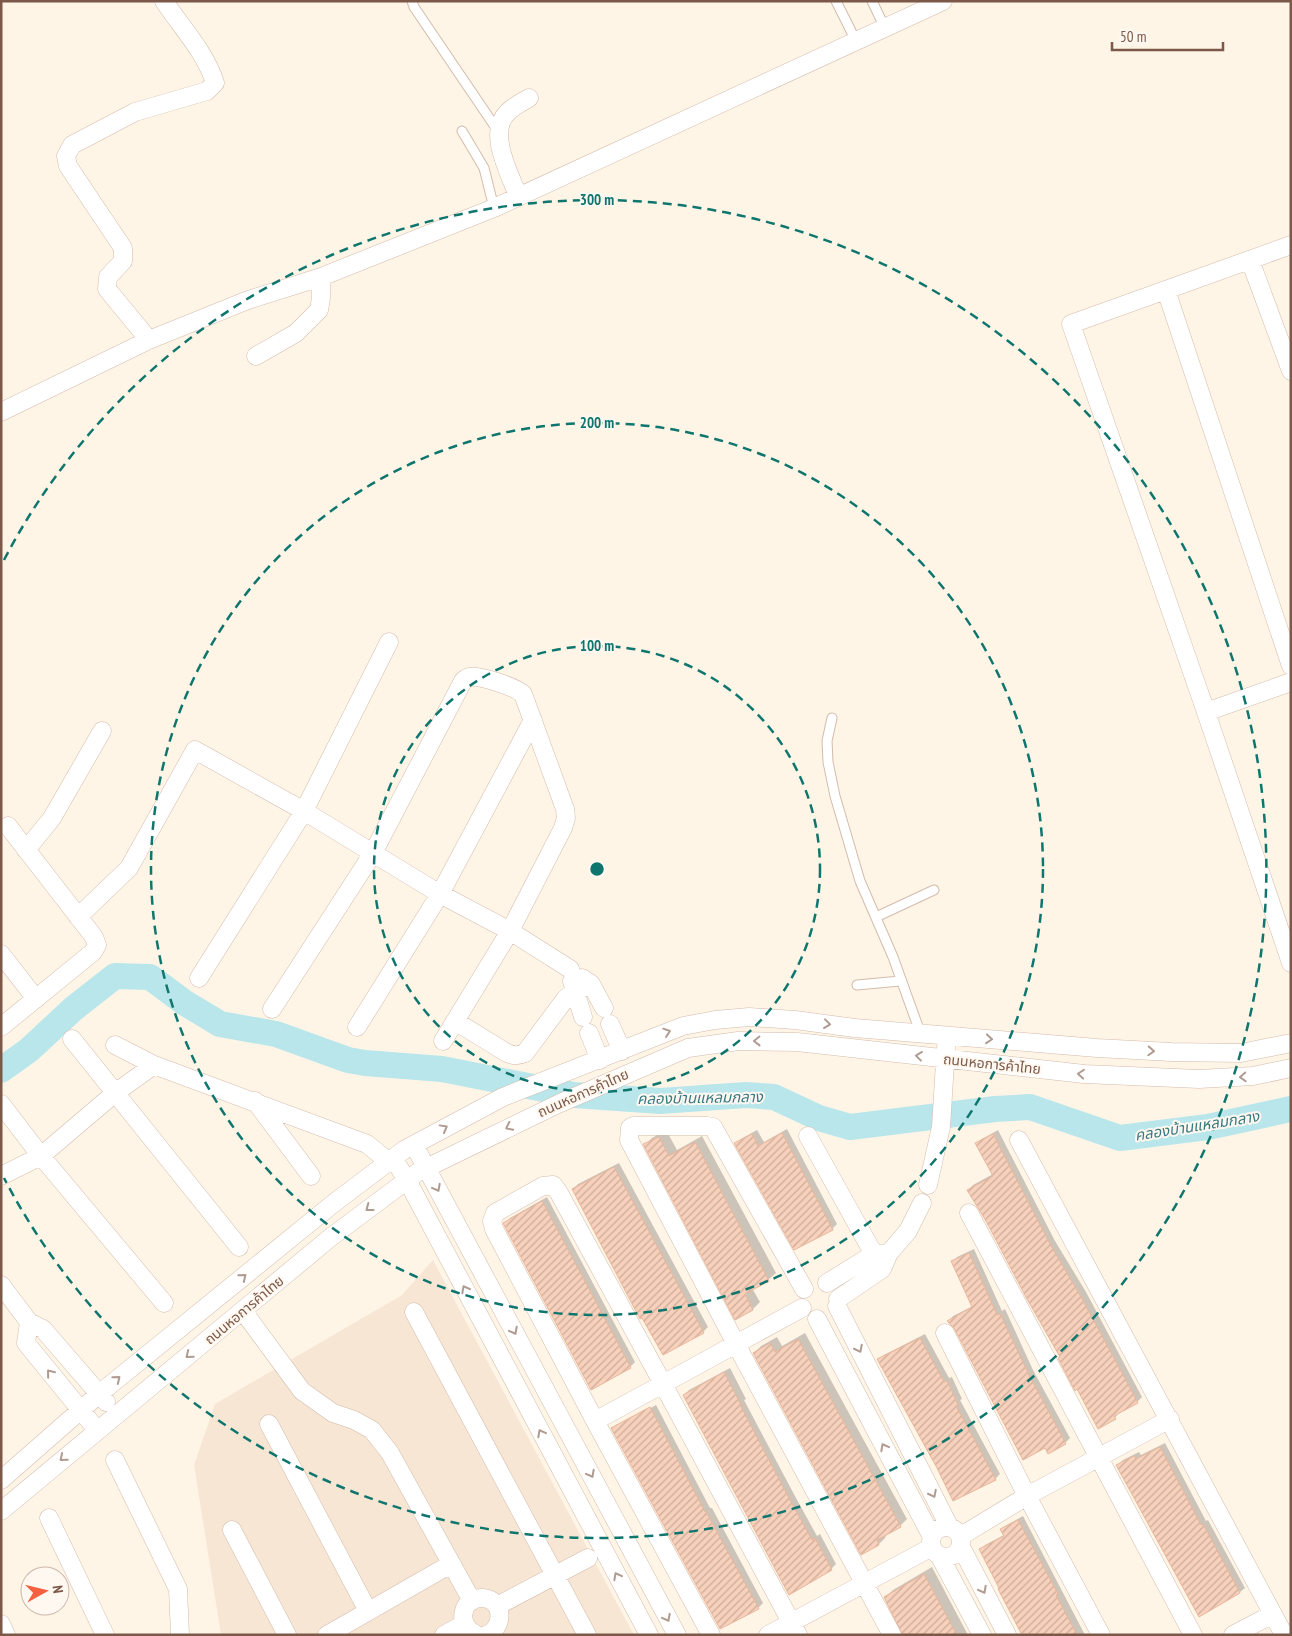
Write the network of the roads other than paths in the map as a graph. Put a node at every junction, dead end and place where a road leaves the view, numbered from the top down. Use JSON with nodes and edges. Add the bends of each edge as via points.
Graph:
{"nodes":[{"id":1,"x":164,"y":1,"type":"edge"},
{"id":2,"x":412,"y":1,"type":"edge"},
{"id":3,"x":836,"y":1,"type":"edge"},
{"id":4,"x":872,"y":1,"type":"edge"},
{"id":5,"x":943,"y":1,"type":"edge"},
{"id":6,"x":885,"y":28,"type":"junction"},
{"id":7,"x":856,"y":41,"type":"junction"},
{"id":8,"x":529,"y":98,"type":"dead end"},
{"id":9,"x":462,"y":131,"type":"dead end"},
{"id":10,"x":498,"y":132,"type":"junction"},
{"id":11,"x":518,"y":196,"type":"junction"},
{"id":12,"x":494,"y":208,"type":"junction"},
{"id":13,"x":1291,"y":245,"type":"edge"},
{"id":14,"x":1250,"y":260,"type":"junction"},
{"id":15,"x":321,"y":277,"type":"junction"},
{"id":16,"x":1166,"y":290,"type":"junction"},
{"id":17,"x":149,"y":340,"type":"junction"},
{"id":18,"x":256,"y":356,"type":"dead end"},
{"id":19,"x":1291,"y":371,"type":"edge"},
{"id":20,"x":1,"y":412,"type":"edge"},
{"id":21,"x":390,"y":642,"type":"dead end"},
{"id":22,"x":1291,"y":666,"type":"edge"},
{"id":23,"x":1291,"y":682,"type":"edge"},
{"id":24,"x":1206,"y":712,"type":"junction"},
{"id":25,"x":832,"y":718,"type":"dead end"},
{"id":26,"x":533,"y":720,"type":"junction"},
{"id":27,"x":102,"y":731,"type":"dead end"},
{"id":28,"x":304,"y":811,"type":"junction"},
{"id":29,"x":8,"y":826,"type":"dead end"},
{"id":30,"x":26,"y":850,"type":"junction"},
{"id":31,"x":373,"y":853,"type":"junction"},
{"id":32,"x":934,"y":890,"type":"dead end"},
{"id":33,"x":440,"y":894,"type":"junction"},
{"id":34,"x":78,"y":917,"type":"junction"},
{"id":35,"x":876,"y":917,"type":"junction"},
{"id":36,"x":510,"y":932,"type":"junction"},
{"id":37,"x":1,"y":954,"type":"edge"},
{"id":38,"x":1291,"y":963,"type":"edge"},
{"id":39,"x":570,"y":969,"type":"junction"},
{"id":40,"x":199,"y":978,"type":"dead end"},
{"id":41,"x":900,"y":981,"type":"junction"},
{"id":42,"x":591,"y":984,"type":"junction"},
{"id":43,"x":857,"y":985,"type":"dead end"},
{"id":44,"x":574,"y":992,"type":"junction"},
{"id":45,"x":36,"y":999,"type":"junction"},
{"id":46,"x":272,"y":1009,"type":"dead end"},
{"id":47,"x":455,"y":1021,"type":"junction"},
{"id":48,"x":357,"y":1026,"type":"dead end"},
{"id":49,"x":1,"y":1027,"type":"edge"},
{"id":50,"x":920,"y":1032,"type":"junction"},
{"id":51,"x":946,"y":1035,"type":"junction"},
{"id":52,"x":72,"y":1039,"type":"dead end"},
{"id":53,"x":443,"y":1041,"type":"dead end"},
{"id":54,"x":1291,"y":1043,"type":"edge"},
{"id":55,"x":115,"y":1045,"type":"dead end"},
{"id":56,"x":622,"y":1051,"type":"junction"},
{"id":57,"x":945,"y":1059,"type":"junction"},
{"id":58,"x":600,"y":1060,"type":"junction"},
{"id":59,"x":154,"y":1065,"type":"junction"},
{"id":60,"x":1291,"y":1068,"type":"edge"},
{"id":61,"x":567,"y":1072,"type":"junction"},
{"id":62,"x":115,"y":1093,"type":"junction"},
{"id":63,"x":255,"y":1101,"type":"junction"},
{"id":64,"x":563,"y":1101,"type":"junction"},
{"id":65,"x":1,"y":1104,"type":"edge"},
{"id":66,"x":808,"y":1136,"type":"dead end"},
{"id":67,"x":1019,"y":1140,"type":"dead end"},
{"id":68,"x":414,"y":1145,"type":"junction"},
{"id":69,"x":42,"y":1156,"type":"junction"},
{"id":70,"x":391,"y":1160,"type":"junction"},
{"id":71,"x":426,"y":1167,"type":"junction"},
{"id":72,"x":1,"y":1176,"type":"edge"},
{"id":73,"x":311,"y":1176,"type":"dead end"},
{"id":74,"x":407,"y":1180,"type":"junction"},
{"id":75,"x":928,"y":1185,"type":"dead end"},
{"id":76,"x":922,"y":1203,"type":"dead end"},
{"id":77,"x":969,"y":1213,"type":"dead end"},
{"id":78,"x":457,"y":1225,"type":"junction"},
{"id":79,"x":438,"y":1238,"type":"junction"},
{"id":80,"x":239,"y":1247,"type":"dead end"},
{"id":81,"x":882,"y":1259,"type":"junction"},
{"id":82,"x":827,"y":1283,"type":"junction"},
{"id":83,"x":1,"y":1285,"type":"edge"},
{"id":84,"x":804,"y":1289,"type":"junction"},
{"id":85,"x":838,"y":1302,"type":"junction"},
{"id":86,"x":164,"y":1303,"type":"dead end"},
{"id":87,"x":802,"y":1308,"type":"junction"},
{"id":88,"x":242,"y":1311,"type":"junction"},
{"id":89,"x":414,"y":1312,"type":"dead end"},
{"id":90,"x":817,"y":1319,"type":"junction"},
{"id":91,"x":29,"y":1322,"type":"junction"},
{"id":92,"x":945,"y":1333,"type":"dead end"},
{"id":93,"x":736,"y":1344,"type":"junction"},
{"id":94,"x":663,"y":1384,"type":"junction"},
{"id":95,"x":99,"y":1394,"type":"junction"},
{"id":96,"x":80,"y":1411,"type":"junction"},
{"id":97,"x":117,"y":1414,"type":"junction"},
{"id":98,"x":1170,"y":1419,"type":"junction"},
{"id":99,"x":595,"y":1421,"type":"junction"},
{"id":100,"x":269,"y":1424,"type":"dead end"},
{"id":101,"x":97,"y":1430,"type":"junction"},
{"id":102,"x":1098,"y":1458,"type":"junction"},
{"id":103,"x":115,"y":1460,"type":"dead end"},
{"id":104,"x":1,"y":1480,"type":"edge"},
{"id":105,"x":1027,"y":1496,"type":"junction"},
{"id":106,"x":1,"y":1512,"type":"edge"},
{"id":107,"x":49,"y":1518,"type":"dead end"},
{"id":108,"x":232,"y":1530,"type":"dead end"},
{"id":109,"x":957,"y":1536,"type":"junction"},
{"id":110,"x":934,"y":1546,"type":"junction"},
{"id":111,"x":588,"y":1558,"type":"dead end"},
{"id":112,"x":451,"y":1564,"type":"junction"},
{"id":113,"x":555,"y":1576,"type":"junction"},
{"id":114,"x":864,"y":1583,"type":"junction"},
{"id":115,"x":472,"y":1601,"type":"junction"},
{"id":116,"x":497,"y":1606,"type":"junction"},
{"id":117,"x":368,"y":1611,"type":"junction"},
{"id":118,"x":1274,"y":1614,"type":"junction"},
{"id":119,"x":1,"y":1624,"type":"edge"},
{"id":120,"x":795,"y":1628,"type":"edge"},
{"id":121,"x":482,"y":1632,"type":"edge"},
{"id":122,"x":6,"y":1635,"type":"edge"},
{"id":123,"x":105,"y":1635,"type":"edge"},
{"id":124,"x":180,"y":1635,"type":"edge"},
{"id":125,"x":287,"y":1635,"type":"edge"},
{"id":126,"x":327,"y":1635,"type":"edge"},
{"id":127,"x":444,"y":1635,"type":"edge"},
{"id":128,"x":586,"y":1635,"type":"edge"},
{"id":129,"x":648,"y":1635,"type":"edge"},
{"id":130,"x":677,"y":1635,"type":"edge"},
{"id":131,"x":711,"y":1635,"type":"edge"},
{"id":132,"x":768,"y":1635,"type":"edge"},
{"id":133,"x":892,"y":1635,"type":"edge"},
{"id":134,"x":982,"y":1635,"type":"edge"},
{"id":135,"x":1007,"y":1635,"type":"edge"},
{"id":136,"x":1101,"y":1635,"type":"edge"},
{"id":137,"x":1192,"y":1635,"type":"edge"},
{"id":138,"x":1233,"y":1635,"type":"edge"},
{"id":139,"x":1284,"y":1635,"type":"edge"}],
"edges":[{"from":1,"to":17,"type":"street","via":[[203,56],[215,83],[207,92],[134,112],[72,145],[66,156],[68,166],[123,248],[123,261],[108,277],[107,289]]},
{"from":2,"to":10,"type":"lane"},
{"from":3,"to":7,"type":"lane"},
{"from":4,"to":6,"type":"lane"},
{"from":5,"to":6,"type":"street"},
{"from":6,"to":7,"type":"street"},
{"from":7,"to":11,"type":"street"},
{"from":8,"to":10,"type":"street","via":[[507,112]]},
{"from":9,"to":12,"type":"lane","via":[[484,168]]},
{"from":10,"to":11,"type":"street"},
{"from":11,"to":12,"type":"street"},
{"from":12,"to":15,"type":"street"},
{"from":13,"to":14,"type":"street"},
{"from":14,"to":16,"type":"street"},
{"from":14,"to":19,"type":"street"},
{"from":15,"to":17,"type":"street","via":[[248,300]]},
{"from":15,"to":18,"type":"street","via":[[319,310],[296,333]]},
{"from":16,"to":22,"type":"street"},
{"from":16,"to":24,"type":"street","via":[[1071,324]]},
{"from":17,"to":20,"type":"street"},
{"from":21,"to":28,"type":"street"},
{"from":23,"to":24,"type":"street"},
{"from":24,"to":38,"type":"street"},
{"from":25,"to":35,"type":"lane","via":[[827,741],[835,796],[860,881]]},
{"from":26,"to":31,"type":"street","via":[[523,694],[517,689],[478,677],[468,677],[463,681]]},
{"from":26,"to":33,"type":"street"},
{"from":26,"to":36,"type":"street","via":[[566,818]]},
{"from":27,"to":30,"type":"street","via":[[52,818]]},
{"from":28,"to":31,"type":"street"},
{"from":28,"to":34,"type":"street","via":[[195,750],[129,868]]},
{"from":28,"to":40,"type":"street"},
{"from":29,"to":30,"type":"street"},
{"from":30,"to":34,"type":"street"},
{"from":31,"to":33,"type":"street"},
{"from":31,"to":46,"type":"street"},
{"from":32,"to":35,"type":"lane"},
{"from":33,"to":36,"type":"street"},
{"from":33,"to":48,"type":"street"},
{"from":34,"to":45,"type":"street","via":[[97,945],[93,952]]},
{"from":35,"to":41,"type":"lane"},
{"from":36,"to":39,"type":"street"},
{"from":36,"to":47,"type":"street"},
{"from":37,"to":45,"type":"street"},
{"from":39,"to":42,"type":"street"},
{"from":39,"to":44,"type":"street"},
{"from":41,"to":43,"type":"lane"},
{"from":41,"to":50,"type":"lane"},
{"from":42,"to":44,"type":"street"},
{"from":42,"to":56,"type":"street"},
{"from":44,"to":47,"type":"street","via":[[560,1004],[521,1055],[507,1053]]},
{"from":44,"to":58,"type":"street"},
{"from":45,"to":49,"type":"street"},
{"from":47,"to":53,"type":"street"},
{"from":50,"to":51,"type":"street","name":"ถนนหอการค้าไทย"},
{"from":56,"to":50,"type":"street","name":"ถนนหอการค้าไทย","one_way":true,"via":[[683,1026],[749,1017]]},
{"from":51,"to":54,"type":"street","name":"ถนนหอการค้าไทย","one_way":true,"via":[[1171,1052],[1241,1053]]},
{"from":51,"to":57,"type":"street"},
{"from":52,"to":62,"type":"street"},
{"from":55,"to":59,"type":"street"},
{"from":56,"to":58,"type":"street","name":"ถนนหอการค้าไทย"},
{"from":60,"to":57,"type":"street","name":"ถนนหอการค้าไทย","one_way":true,"via":[[1253,1076],[1199,1080],[1084,1074]]},
{"from":57,"to":64,"type":"street","name":"ถนนหอการค้าไทย","one_way":true,"via":[[798,1042],[746,1041],[688,1048]]},
{"from":57,"to":75,"type":"street","via":[[941,1127]]},
{"from":58,"to":61,"type":"street","name":"ถนนหอการค้าไทย"},
{"from":59,"to":62,"type":"street"},
{"from":59,"to":63,"type":"street"},
{"from":61,"to":64,"type":"street"},
{"from":68,"to":61,"type":"street","name":"ถนนหอการค้าไทย","one_way":true,"via":[[503,1097]]},
{"from":62,"to":69,"type":"street"},
{"from":62,"to":80,"type":"street"},
{"from":63,"to":70,"type":"street","via":[[367,1144]]},
{"from":63,"to":73,"type":"street"},
{"from":64,"to":71,"type":"street","name":"ถนนหอการค้าไทย","one_way":true},
{"from":65,"to":69,"type":"street"},
{"from":66,"to":81,"type":"street"},
{"from":67,"to":98,"type":"street"},
{"from":68,"to":70,"type":"street","name":"ถนนหอการค้าไทย"},
{"from":68,"to":71,"type":"street"},
{"from":69,"to":72,"type":"street"},
{"from":69,"to":86,"type":"street"},
{"from":70,"to":74,"type":"street"},
{"from":95,"to":70,"type":"street","name":"ถนนหอการค้าไทย","one_way":true},
{"from":71,"to":74,"type":"street","name":"ถนนหอการค้าไทย"},
{"from":71,"to":78,"type":"street","one_way":true},
{"from":74,"to":79,"type":"street"},
{"from":74,"to":88,"type":"street","name":"ถนนหอการค้าไทย","one_way":true,"via":[[331,1236]]},
{"from":76,"to":81,"type":"street","via":[[908,1231]]},
{"from":77,"to":102,"type":"street"},
{"from":78,"to":79,"type":"street"},
{"from":78,"to":130,"type":"street","one_way":true},
{"from":129,"to":79,"type":"street","one_way":true},
{"from":81,"to":82,"type":"street"},
{"from":81,"to":85,"type":"street"},
{"from":82,"to":84,"type":"street","via":[[814,1282]]},
{"from":82,"to":85,"type":"street","via":[[833,1287]]},
{"from":83,"to":91,"type":"street"},
{"from":84,"to":87,"type":"street"},
{"from":84,"to":93,"type":"street","via":[[713,1127],[630,1128],[629,1140]]},
{"from":85,"to":90,"type":"street","via":[[830,1316]]},
{"from":85,"to":109,"type":"street","one_way":true},
{"from":87,"to":90,"type":"street"},
{"from":87,"to":93,"type":"street"},
{"from":88,"to":97,"type":"street","name":"ถนนหอการค้าไทย","one_way":true},
{"from":88,"to":112,"type":"street","via":[[302,1391],[333,1413],[372,1430],[390,1453]]},
{"from":89,"to":113,"type":"street"},
{"from":110,"to":90,"type":"street","one_way":true},
{"from":91,"to":95,"type":"street","via":[[43,1329]]},
{"from":96,"to":91,"type":"street","one_way":true,"via":[[26,1343]]},
{"from":92,"to":105,"type":"street"},
{"from":93,"to":94,"type":"street"},
{"from":93,"to":114,"type":"street"},
{"from":94,"to":99,"type":"street"},
{"from":94,"to":99,"type":"street","via":[[559,1193],[553,1186],[543,1186],[495,1213],[492,1221]]},
{"from":94,"to":120,"type":"street"},
{"from":95,"to":96,"type":"street","name":"ถนนหอการค้าไทย"},
{"from":95,"to":97,"type":"street"},
{"from":96,"to":101,"type":"street"},
{"from":96,"to":104,"type":"street","name":"ถนนหอการค้าไทย"},
{"from":97,"to":101,"type":"street","name":"ถนนหอการค้าไทย"},
{"from":98,"to":102,"type":"street"},
{"from":98,"to":118,"type":"street"},
{"from":99,"to":131,"type":"street"},
{"from":100,"to":117,"type":"street"},
{"from":101,"to":106,"type":"street","name":"ถนนหอการค้าไทย","one_way":true},
{"from":102,"to":105,"type":"street"},
{"from":102,"to":137,"type":"street"},
{"from":103,"to":124,"type":"street","via":[[178,1589]]},
{"from":105,"to":109,"type":"street"},
{"from":105,"to":136,"type":"street"},
{"from":107,"to":123,"type":"street"},
{"from":108,"to":125,"type":"street"},
{"from":109,"to":110,"type":"street","via":[[939,1528]]},
{"from":109,"to":110,"type":"street","via":[[954,1555],[949,1557]]},
{"from":109,"to":135,"type":"street","one_way":true},
{"from":110,"to":114,"type":"street"},
{"from":110,"to":134,"type":"street"},
{"from":111,"to":113,"type":"street"},
{"from":112,"to":115,"type":"street"},
{"from":112,"to":117,"type":"street"},
{"from":113,"to":116,"type":"street"},
{"from":113,"to":128,"type":"street"},
{"from":114,"to":120,"type":"street"},
{"from":114,"to":133,"type":"street"},
{"from":115,"to":116,"type":"street","via":[[488,1599]]},
{"from":115,"to":121,"type":"street","via":[[463,1612]]},
{"from":116,"to":121,"type":"street","via":[[498,1624]]},
{"from":117,"to":126,"type":"street"},
{"from":118,"to":138,"type":"street"},
{"from":118,"to":139,"type":"street"},
{"from":119,"to":122,"type":"street"},
{"from":120,"to":132,"type":"street"},
{"from":121,"to":127,"type":"street"}]}
